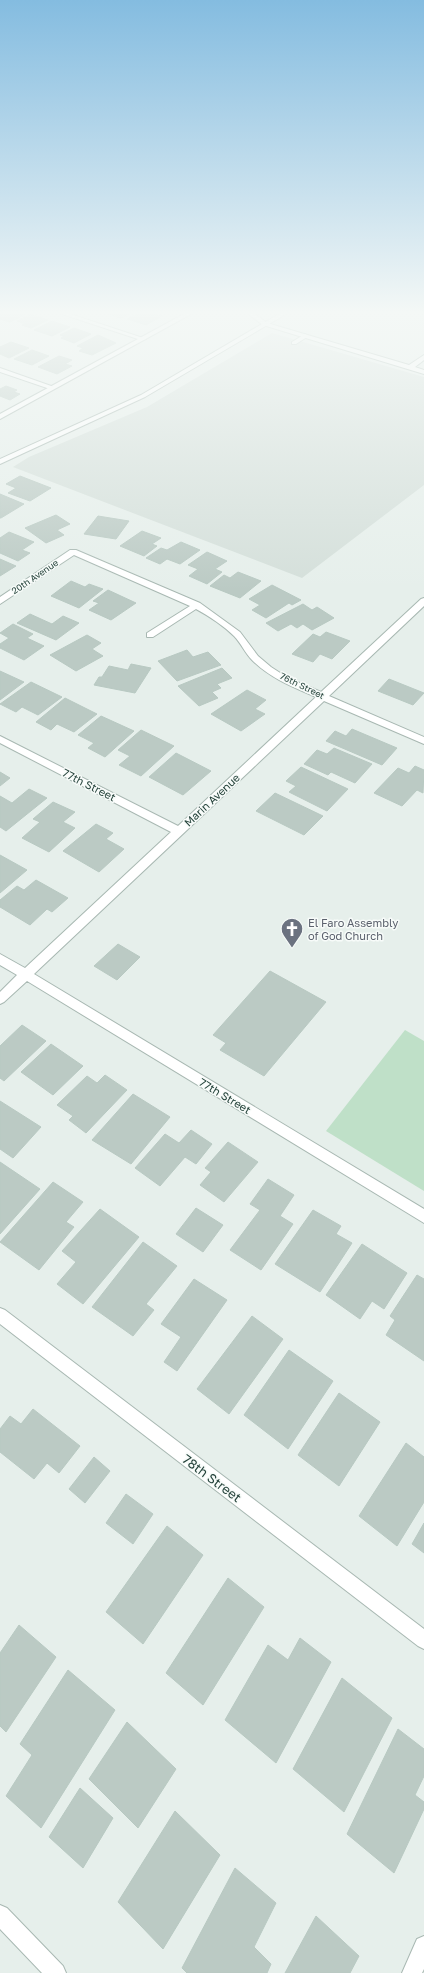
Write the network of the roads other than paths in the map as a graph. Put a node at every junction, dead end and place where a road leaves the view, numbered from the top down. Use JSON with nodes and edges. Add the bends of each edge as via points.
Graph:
{"nodes":[{"id":1,"x":20,"y":406,"type":"edge"},
{"id":2,"x":121,"y":406,"type":"edge"},
{"id":3,"x":0,"y":417,"type":"edge"},
{"id":4,"x":0,"y":462,"type":"edge"},
{"id":5,"x":70,"y":554,"type":"joint"},
{"id":6,"x":0,"y":601,"type":"edge"},
{"id":7,"x":424,"y":601,"type":"edge"},
{"id":8,"x":197,"y":606,"type":"junction"},
{"id":9,"x":150,"y":634,"type":"dead end"},
{"id":10,"x":322,"y":696,"type":"junction"},
{"id":11,"x":0,"y":739,"type":"edge"},
{"id":12,"x":424,"y":741,"type":"edge"},
{"id":13,"x":179,"y":831,"type":"junction"},
{"id":14,"x":0,"y":959,"type":"edge"},
{"id":15,"x":26,"y":974,"type":"junction"},
{"id":16,"x":0,"y":998,"type":"edge"},
{"id":17,"x":424,"y":1217,"type":"edge"},
{"id":18,"x":0,"y":1315,"type":"edge"},
{"id":19,"x":424,"y":1640,"type":"edge"},
{"id":20,"x":0,"y":1915,"type":"edge"},
{"id":21,"x":424,"y":1946,"type":"edge"},
{"id":22,"x":56,"y":1973,"type":"edge"},
{"id":23,"x":412,"y":1973,"type":"edge"}],
"edges":[{"from":1,"to":3,"type":"street"},
{"from":2,"to":4,"type":"street"},
{"from":5,"to":6,"type":"street","name":"20th Avenue"},
{"from":5,"to":8,"type":"street","name":"76th Street","via":[[73,552]]},
{"from":7,"to":10,"type":"street","name":"Marin Avenue"},
{"from":8,"to":9,"type":"street"},
{"from":8,"to":10,"type":"street","name":"76th Street","via":[[222,621],[237,634],[268,669],[285,680]]},
{"from":10,"to":12,"type":"street","name":"76th Street"},
{"from":10,"to":13,"type":"street","name":"Marin Avenue"},
{"from":11,"to":13,"type":"street","name":"77th Street"},
{"from":13,"to":15,"type":"street","name":"Marin Avenue"},
{"from":14,"to":15,"type":"street","name":"77th Street"},
{"from":15,"to":16,"type":"street","name":"Marin Avenue"},
{"from":15,"to":17,"type":"street","name":"77th Street"},
{"from":18,"to":19,"type":"street","name":"78th Street"},
{"from":20,"to":22,"type":"street"},
{"from":21,"to":23,"type":"street"}]}
